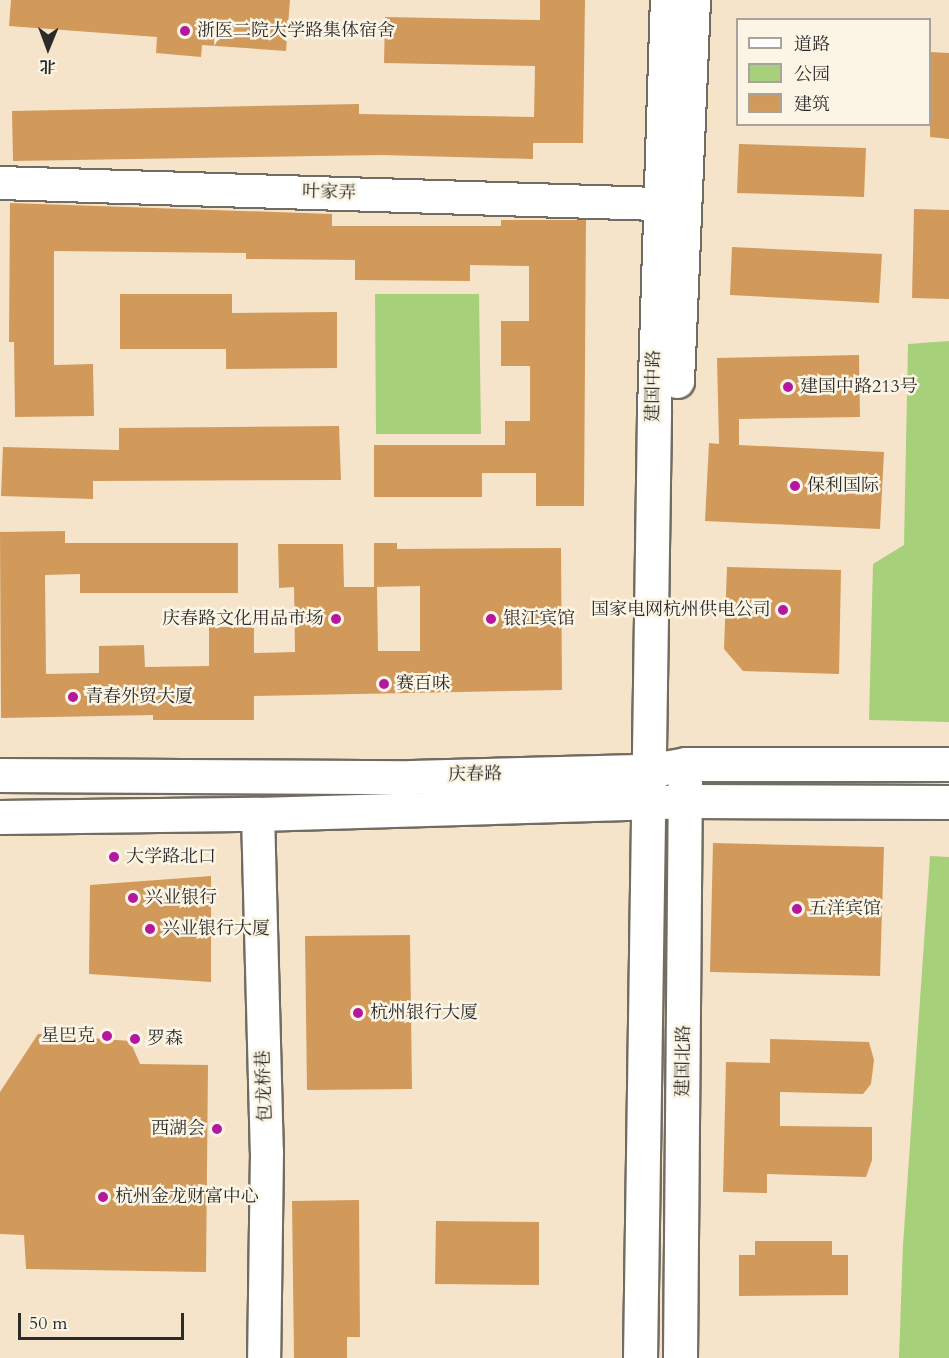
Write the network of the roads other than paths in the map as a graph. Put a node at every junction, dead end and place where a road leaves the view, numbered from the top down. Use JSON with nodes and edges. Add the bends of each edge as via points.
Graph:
{"nodes":[{"id":1,"x":667,"y":0,"type":"edge"},
{"id":2,"x":693,"y":0,"type":"edge"},
{"id":3,"x":0,"y":183,"type":"edge"},
{"id":4,"x":659,"y":204,"type":"junction"},
{"id":5,"x":685,"y":764,"type":"junction"},
{"id":6,"x":949,"y":764,"type":"edge"},
{"id":7,"x":0,"y":775,"type":"edge"},
{"id":8,"x":647,"y":786,"type":"junction"},
{"id":9,"x":685,"y":801,"type":"junction"},
{"id":10,"x":949,"y":802,"type":"edge"},
{"id":11,"x":258,"y":814,"type":"junction"},
{"id":12,"x":0,"y":817,"type":"edge"},
{"id":13,"x":264,"y":1358,"type":"edge"},
{"id":14,"x":640,"y":1358,"type":"edge"},
{"id":15,"x":680,"y":1358,"type":"edge"}],
"edges":[{"from":1,"to":4,"type":"main road","name":"建国中路"},
{"from":2,"to":5,"type":"main road","name":"建国中路","via":[[670,570],[669,740]]},
{"from":3,"to":4,"type":"street","name":"叶家弄"},
{"from":4,"to":8,"type":"main road","name":"建国中路"},
{"from":5,"to":6,"type":"main road","name":"庆春路"},
{"from":5,"to":8,"type":"main road","name":"庆春路"},
{"from":5,"to":9,"type":"main road","name":"建国北路"},
{"from":7,"to":8,"type":"main road","name":"庆春路","via":[[411,777]]},
{"from":8,"to":9,"type":"main road","name":"庆春路"},
{"from":8,"to":11,"type":"main road","name":"庆春路"},
{"from":8,"to":14,"type":"main road"},
{"from":9,"to":10,"type":"main road","name":"庆春路"},
{"from":9,"to":15,"type":"main road","name":"建国北路"},
{"from":11,"to":12,"type":"main road","name":"庆春路"},
{"from":11,"to":13,"type":"street","name":"包龙桥巷","via":[[267,1152]]}]}
